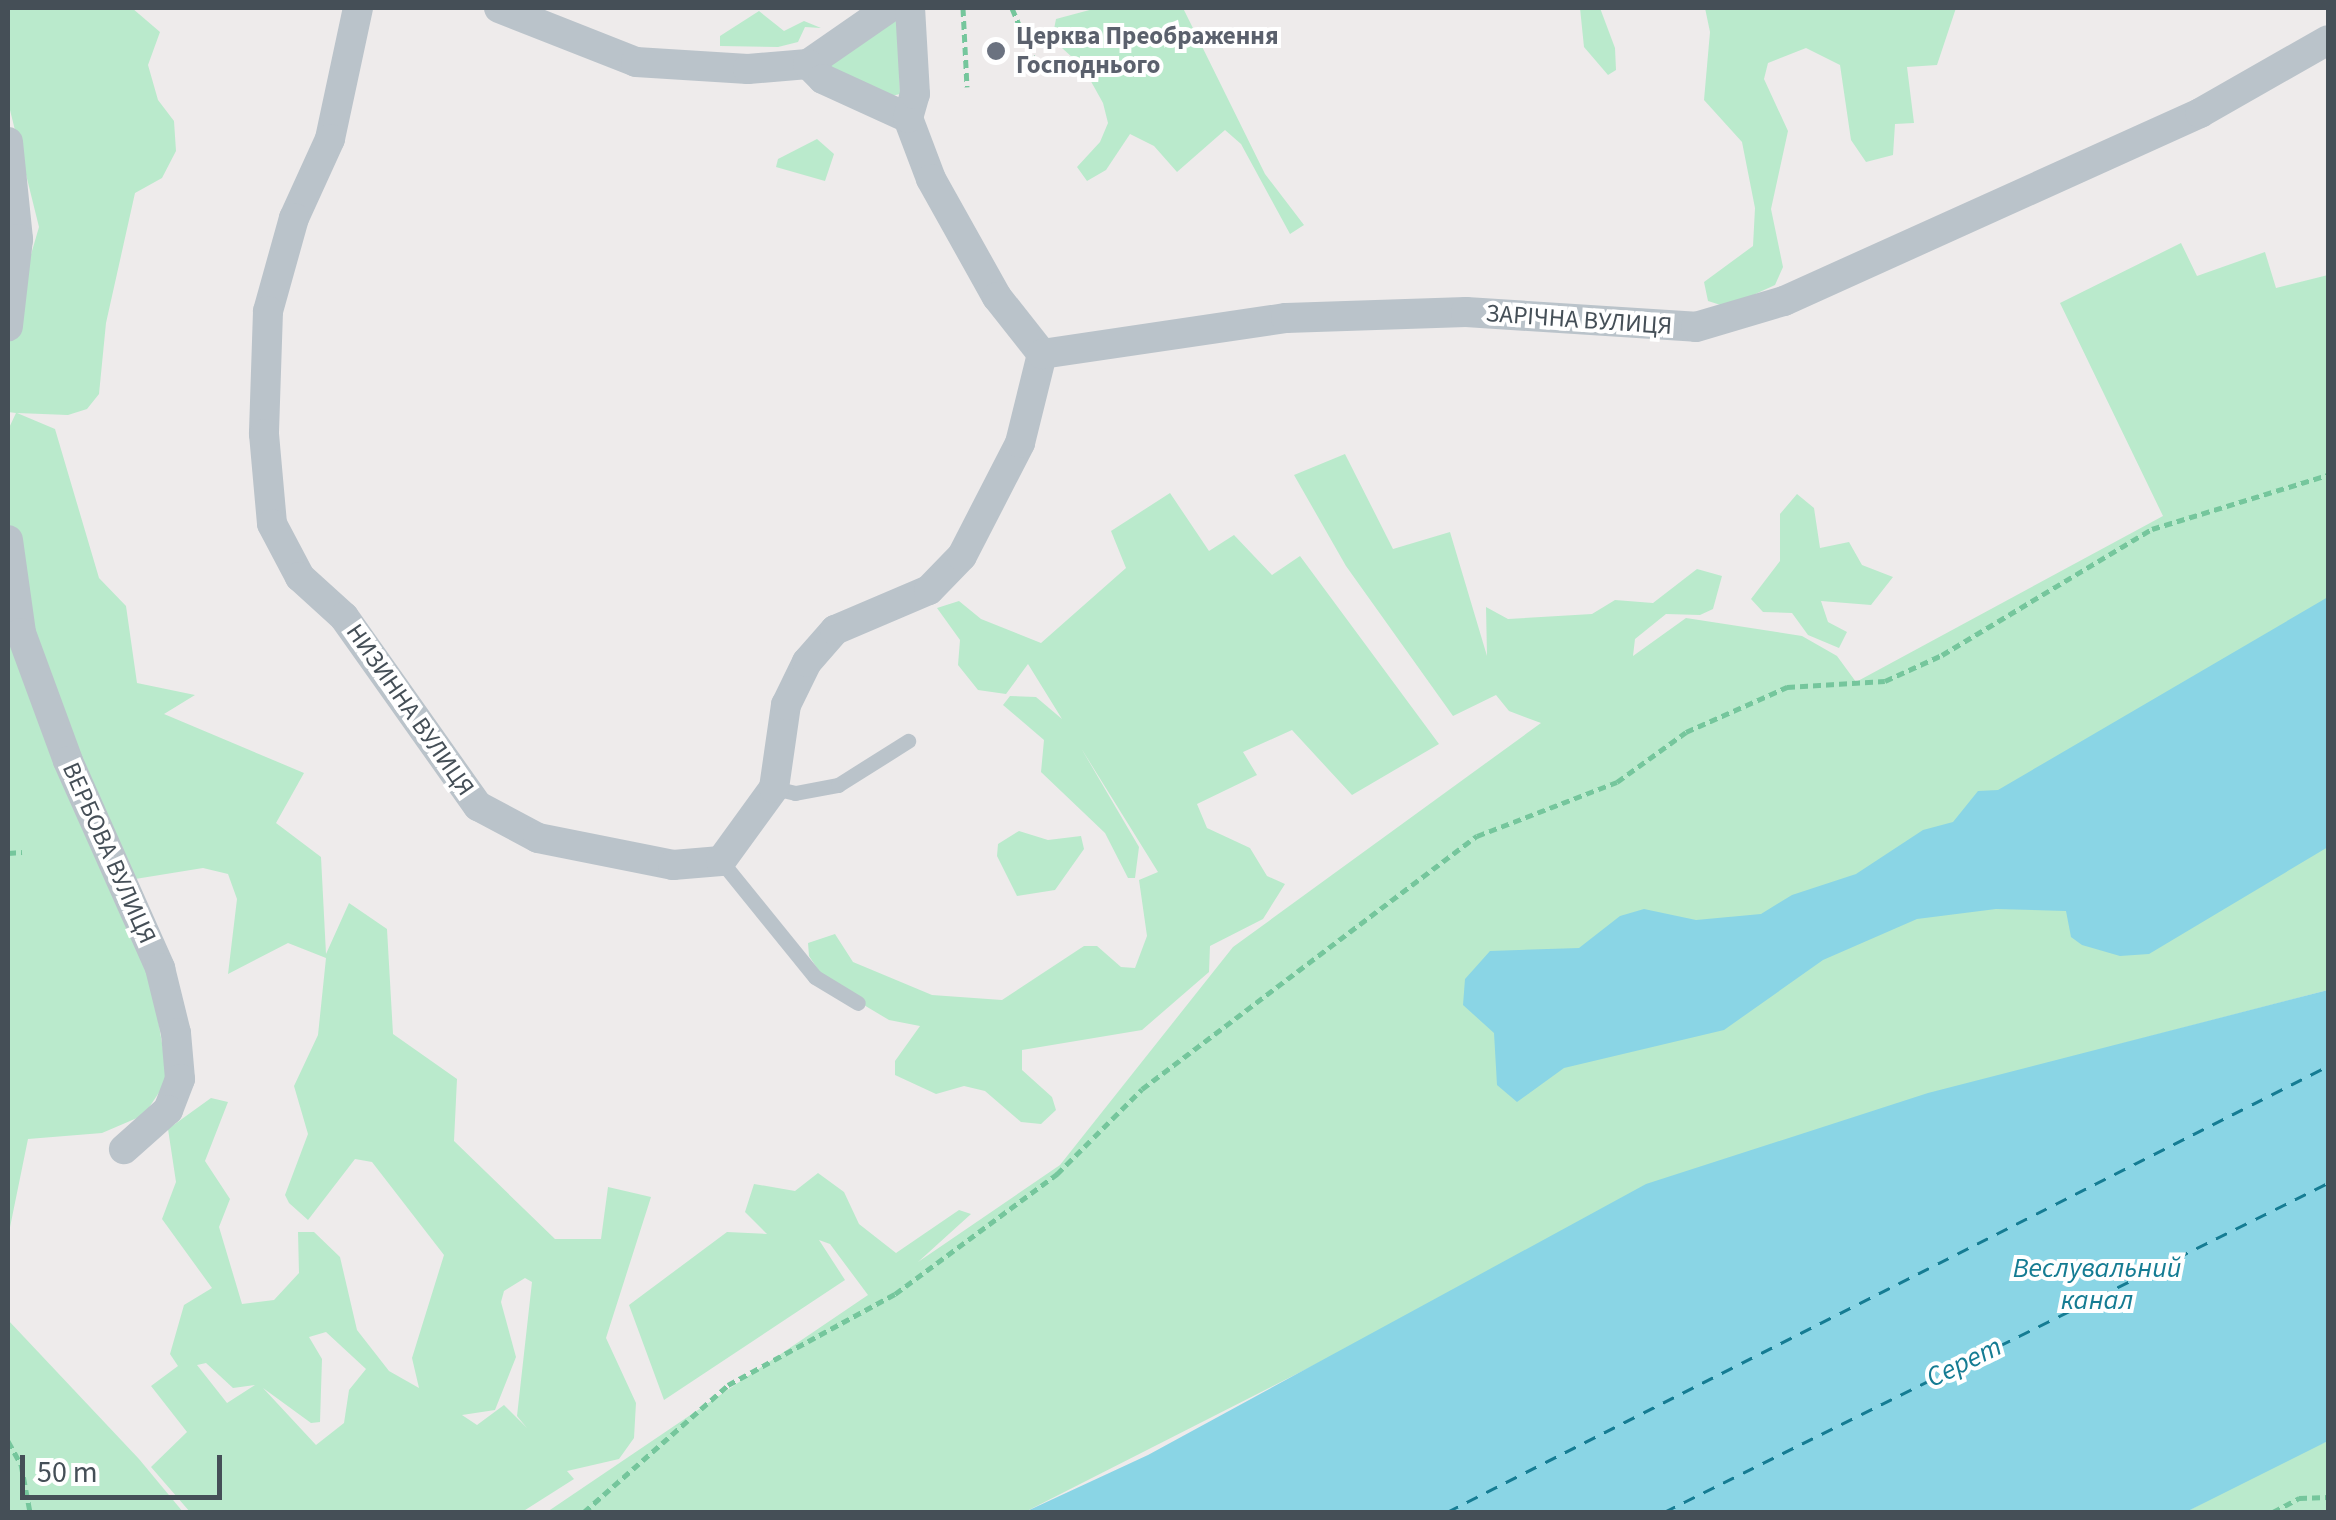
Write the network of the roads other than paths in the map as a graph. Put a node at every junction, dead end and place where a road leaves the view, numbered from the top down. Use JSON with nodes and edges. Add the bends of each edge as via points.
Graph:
{"nodes":[{"id":1,"x":358,"y":8,"type":"edge"},
{"id":2,"x":499,"y":8,"type":"edge"},
{"id":3,"x":889,"y":8,"type":"edge"},
{"id":4,"x":910,"y":8,"type":"edge"},
{"id":5,"x":2328,"y":40,"type":"edge"},
{"id":6,"x":808,"y":64,"type":"junction"},
{"id":7,"x":908,"y":118,"type":"junction"},
{"id":8,"x":8,"y":142,"type":"edge"},
{"id":9,"x":8,"y":326,"type":"edge"},
{"id":10,"x":1042,"y":354,"type":"junction"},
{"id":11,"x":8,"y":540,"type":"edge"},
{"id":12,"x":908,"y":741,"type":"dead end"},
{"id":13,"x":774,"y":788,"type":"junction"},
{"id":14,"x":721,"y":861,"type":"junction"},
{"id":15,"x":858,"y":1003,"type":"dead end"},
{"id":16,"x":124,"y":1149,"type":"dead end"}],
"edges":[{"from":1,"to":14,"type":"street","name":"НИЗИННА ВУЛИЦЯ","via":[[330,139],[294,218],[268,311],[264,434],[272,524],[300,577],[344,617],[478,806],[538,838],[673,865]]},
{"from":2,"to":6,"type":"street","via":[[636,62],[748,70]]},
{"from":3,"to":6,"type":"street"},
{"from":4,"to":7,"type":"street","via":[[915,94]]},
{"from":5,"to":10,"type":"street","name":"ЗАРІЧНА ВУЛИЦЯ","via":[[2200,112],[1784,301],[1696,327],[1466,312],[1286,318]]},
{"from":6,"to":7,"type":"street","via":[[823,79]]},
{"from":7,"to":10,"type":"street","via":[[931,179],[997,297]]},
{"from":8,"to":9,"type":"street","via":[[18,238]]},
{"from":10,"to":13,"type":"street","via":[[1020,443],[962,556],[928,590],[835,630],[807,662],[786,705]]},
{"from":11,"to":16,"type":"street","name":"ВЕРБОВА ВУЛИЦЯ","via":[[21,633],[68,761],[160,968],[176,1033],[180,1080],[168,1110]]},
{"from":12,"to":13,"type":"lane","via":[[838,786],[794,793]]},
{"from":13,"to":14,"type":"street"},
{"from":14,"to":15,"type":"lane","via":[[814,977]]}]}
